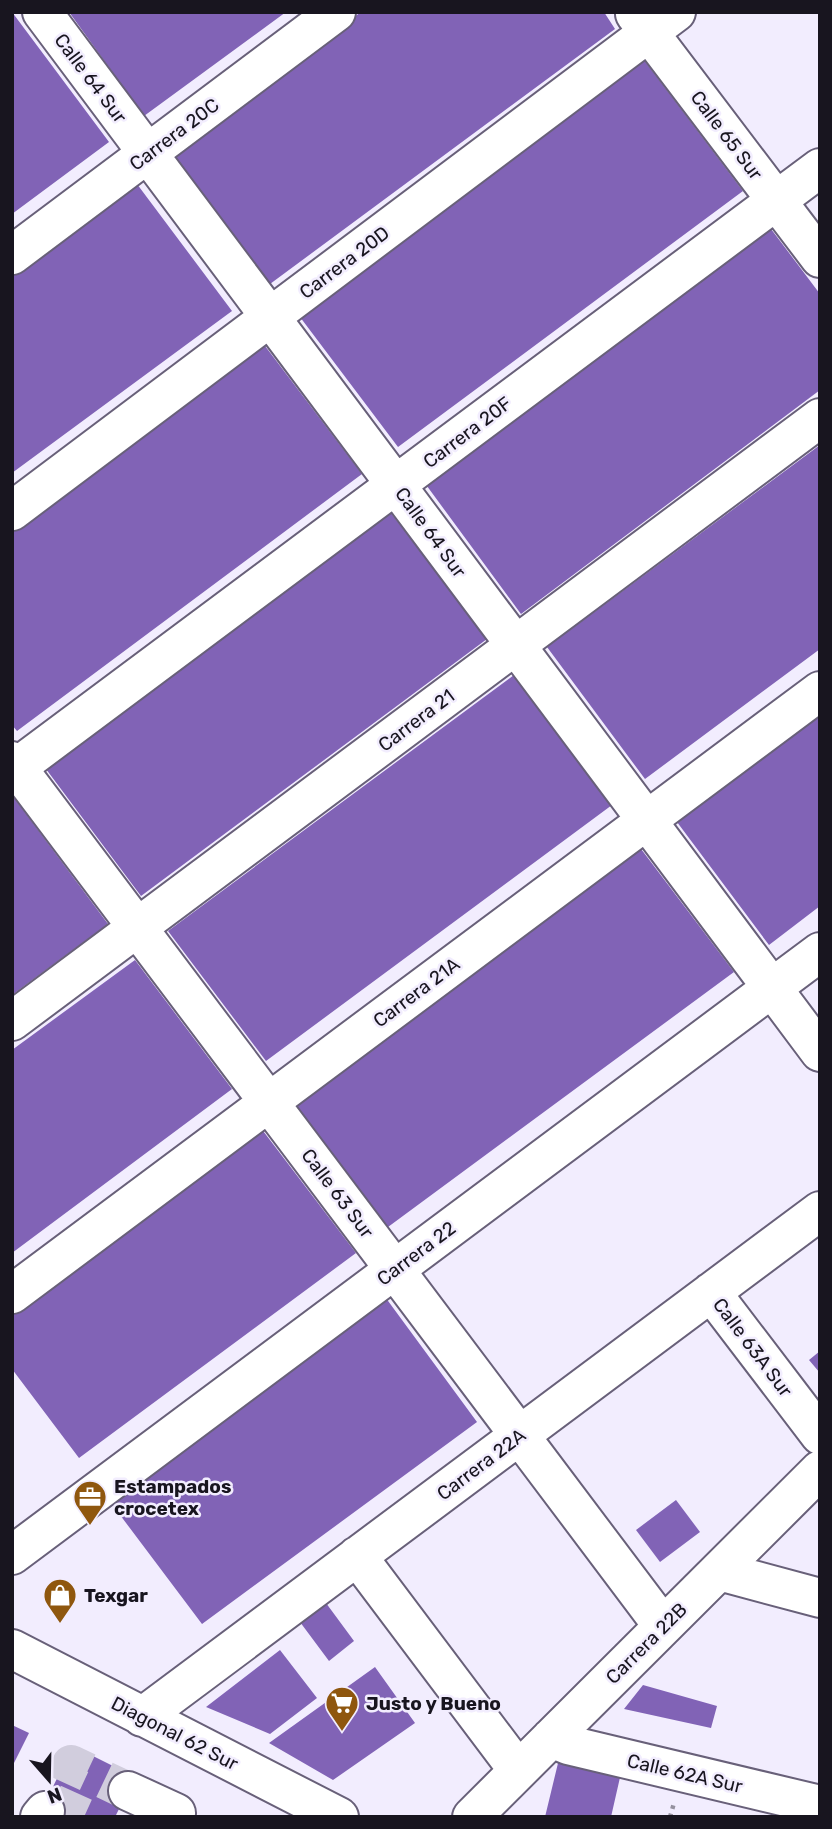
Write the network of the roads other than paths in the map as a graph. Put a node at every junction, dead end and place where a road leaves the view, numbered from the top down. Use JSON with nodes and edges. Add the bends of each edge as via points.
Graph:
{"nodes":[{"id":1,"x":42,"y":12,"type":"edge"},
{"id":2,"x":336,"y":12,"type":"edge"},
{"id":3,"x":653,"y":19,"type":"edge"},
{"id":4,"x":148,"y":154,"type":"junction"},
{"id":5,"x":820,"y":168,"type":"edge"},
{"id":6,"x":777,"y":200,"type":"junction"},
{"id":7,"x":12,"y":256,"type":"edge"},
{"id":8,"x":820,"y":258,"type":"edge"},
{"id":9,"x":271,"y":317,"type":"junction"},
{"id":10,"x":820,"y":418,"type":"edge"},
{"id":11,"x":397,"y":485,"type":"junction"},
{"id":12,"x":12,"y":511,"type":"edge"},
{"id":13,"x":515,"y":646,"type":"junction"},
{"id":14,"x":820,"y":691,"type":"edge"},
{"id":15,"x":14,"y":766,"type":"edge"},
{"id":16,"x":647,"y":820,"type":"junction"},
{"id":17,"x":136,"y":929,"type":"junction"},
{"id":18,"x":820,"y":951,"type":"edge"},
{"id":19,"x":772,"y":987,"type":"junction"},
{"id":20,"x":12,"y":1021,"type":"edge"},
{"id":21,"x":820,"y":1052,"type":"edge"},
{"id":22,"x":269,"y":1102,"type":"junction"},
{"id":23,"x":820,"y":1211,"type":"edge"},
{"id":24,"x":395,"y":1269,"type":"junction"},
{"id":25,"x":711,"y":1292,"type":"junction"},
{"id":26,"x":12,"y":1294,"type":"edge"},
{"id":27,"x":520,"y":1435,"type":"junction"},
{"id":28,"x":820,"y":1435,"type":"edge"},
{"id":29,"x":820,"y":1470,"type":"edge"},
{"id":30,"x":12,"y":1555,"type":"edge"},
{"id":31,"x":357,"y":1556,"type":"junction"},
{"id":32,"x":719,"y":1571,"type":"junction"},
{"id":33,"x":820,"y":1598,"type":"edge"},
{"id":34,"x":663,"y":1626,"type":"junction"},
{"id":35,"x":12,"y":1649,"type":"edge"},
{"id":36,"x":142,"y":1717,"type":"junction"},
{"id":37,"x":551,"y":1738,"type":"junction"},
{"id":38,"x":518,"y":1770,"type":"junction"},
{"id":39,"x":128,"y":1791,"type":"tunnel mouth"},
{"id":40,"x":820,"y":1805,"type":"edge"},
{"id":41,"x":175,"y":1817,"type":"edge"},
{"id":42,"x":339,"y":1817,"type":"edge"},
{"id":43,"x":472,"y":1817,"type":"edge"}],
"edges":[{"from":1,"to":4,"type":"street","name":"Calle 64 Sur"},
{"from":2,"to":4,"type":"street","name":"Carrera 20C"},
{"from":3,"to":6,"type":"street","name":"Calle 65 Sur"},
{"from":3,"to":9,"type":"street","name":"Carrera 20D"},
{"from":4,"to":7,"type":"street","name":"Carrera 20C"},
{"from":4,"to":9,"type":"street","name":"Calle 64 Sur"},
{"from":5,"to":6,"type":"street","name":"Carrera 20F"},
{"from":6,"to":8,"type":"street","name":"Calle 65 Sur"},
{"from":6,"to":11,"type":"street","name":"Carrera 20F"},
{"from":9,"to":11,"type":"street","name":"Calle 64 Sur"},
{"from":9,"to":12,"type":"street","name":"Carrera 20D"},
{"from":10,"to":13,"type":"street","name":"Carrera 21"},
{"from":11,"to":13,"type":"street","name":"Calle 64 Sur"},
{"from":11,"to":15,"type":"street","name":"Carrera 20F"},
{"from":13,"to":16,"type":"street","name":"Calle 64 Sur"},
{"from":13,"to":17,"type":"street","name":"Carrera 21"},
{"from":14,"to":16,"type":"street","name":"Carrera 21A"},
{"from":15,"to":17,"type":"street","name":"Calle 63 Sur"},
{"from":16,"to":19,"type":"street","name":"Calle 64 Sur"},
{"from":16,"to":22,"type":"street","name":"Carrera 21A"},
{"from":17,"to":20,"type":"street","name":"Carrera 21"},
{"from":17,"to":22,"type":"street","name":"Calle 63 Sur"},
{"from":18,"to":19,"type":"street","name":"Carrera 22"},
{"from":19,"to":21,"type":"street","name":"Calle 64 Sur"},
{"from":19,"to":24,"type":"street","name":"Carrera 22"},
{"from":22,"to":24,"type":"street","name":"Calle 63 Sur"},
{"from":22,"to":26,"type":"street","name":"Carrera 21A"},
{"from":23,"to":25,"type":"street","name":"Carrera 22A"},
{"from":24,"to":27,"type":"street","name":"Calle 63 Sur"},
{"from":24,"to":30,"type":"street","name":"Carrera 22"},
{"from":25,"to":27,"type":"street","name":"Carrera 22A"},
{"from":25,"to":28,"type":"street","name":"Calle 63A Sur"},
{"from":27,"to":31,"type":"street","name":"Carrera 22A"},
{"from":27,"to":34,"type":"street","name":"Calle 63 Sur"},
{"from":29,"to":32,"type":"street","name":"Carrera 22B"},
{"from":31,"to":36,"type":"street","name":"Carrera 22A"},
{"from":31,"to":38,"type":"street"},
{"from":32,"to":33,"type":"street"},
{"from":32,"to":34,"type":"street","name":"Carrera 22B"},
{"from":34,"to":37,"type":"street","name":"Carrera 22B"},
{"from":35,"to":36,"type":"street","name":"Diagonal 62 Sur"},
{"from":36,"to":42,"type":"street","name":"Diagonal 62 Sur"},
{"from":37,"to":38,"type":"street","name":"Carrera 22B"},
{"from":37,"to":40,"type":"street","name":"Calle 62A Sur"},
{"from":38,"to":43,"type":"street","name":"Carrera 22B"},
{"from":39,"to":41,"type":"street","via":[[176,1813]]}]}
